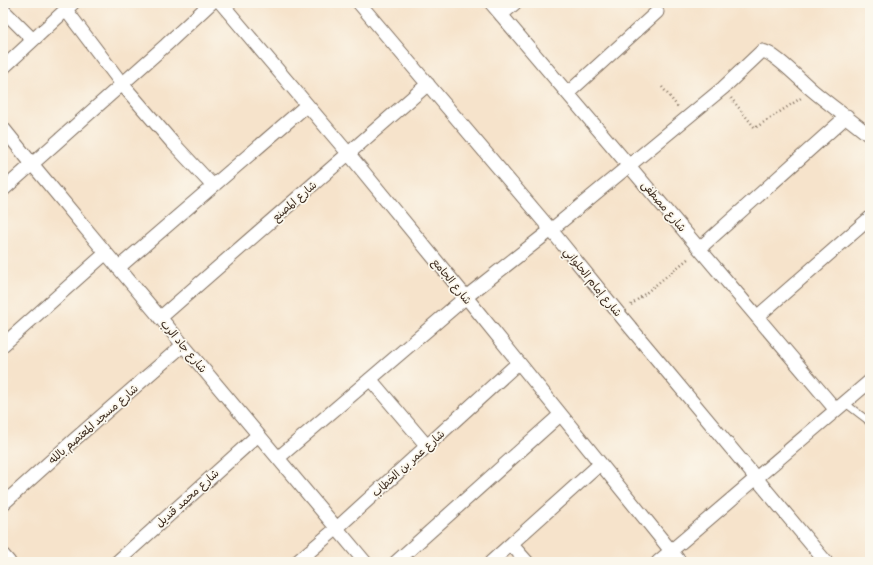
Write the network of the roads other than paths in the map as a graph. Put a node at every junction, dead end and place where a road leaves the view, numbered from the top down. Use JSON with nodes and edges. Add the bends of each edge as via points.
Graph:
{"nodes":[{"id":1,"x":211,"y":3,"type":"edge"},
{"id":2,"x":221,"y":3,"type":"edge"},
{"id":3,"x":359,"y":3,"type":"edge"},
{"id":4,"x":491,"y":3,"type":"edge"},
{"id":5,"x":515,"y":3,"type":"edge"},
{"id":6,"x":70,"y":7,"type":"edge"},
{"id":7,"x":3,"y":10,"type":"edge"},
{"id":8,"x":657,"y":12,"type":"dead end"},
{"id":9,"x":502,"y":15,"type":"junction"},
{"id":10,"x":33,"y":40,"type":"junction"},
{"id":11,"x":3,"y":68,"type":"edge"},
{"id":12,"x":122,"y":84,"type":"junction"},
{"id":13,"x":428,"y":84,"type":"junction"},
{"id":14,"x":568,"y":93,"type":"junction"},
{"id":15,"x":307,"y":105,"type":"junction"},
{"id":16,"x":847,"y":116,"type":"junction"},
{"id":17,"x":3,"y":128,"type":"edge"},
{"id":18,"x":870,"y":136,"type":"edge"},
{"id":19,"x":348,"y":153,"type":"junction"},
{"id":20,"x":32,"y":164,"type":"junction"},
{"id":21,"x":630,"y":166,"type":"junction"},
{"id":22,"x":213,"y":186,"type":"junction"},
{"id":23,"x":3,"y":190,"type":"edge"},
{"id":24,"x":870,"y":218,"type":"edge"},
{"id":25,"x":550,"y":230,"type":"junction"},
{"id":26,"x":700,"y":248,"type":"junction"},
{"id":27,"x":106,"y":253,"type":"junction"},
{"id":28,"x":118,"y":268,"type":"junction"},
{"id":29,"x":466,"y":297,"type":"junction"},
{"id":30,"x":758,"y":317,"type":"junction"},
{"id":31,"x":160,"y":318,"type":"junction"},
{"id":32,"x":3,"y":345,"type":"edge"},
{"id":33,"x":183,"y":345,"type":"junction"},
{"id":34,"x":518,"y":363,"type":"junction"},
{"id":35,"x":370,"y":379,"type":"junction"},
{"id":36,"x":870,"y":382,"type":"edge"},
{"id":37,"x":841,"y":407,"type":"junction"},
{"id":38,"x":560,"y":415,"type":"junction"},
{"id":39,"x":870,"y":424,"type":"edge"},
{"id":40,"x":258,"y":435,"type":"junction"},
{"id":41,"x":427,"y":446,"type":"junction"},
{"id":42,"x":278,"y":458,"type":"junction"},
{"id":43,"x":600,"y":464,"type":"junction"},
{"id":44,"x":756,"y":479,"type":"junction"},
{"id":45,"x":3,"y":504,"type":"edge"},
{"id":46,"x":337,"y":528,"type":"junction"},
{"id":47,"x":511,"y":544,"type":"junction"},
{"id":48,"x":670,"y":551,"type":"junction"},
{"id":49,"x":3,"y":555,"type":"edge"},
{"id":50,"x":9,"y":562,"type":"edge"},
{"id":51,"x":116,"y":562,"type":"edge"},
{"id":52,"x":297,"y":562,"type":"edge"},
{"id":53,"x":365,"y":562,"type":"edge"},
{"id":54,"x":396,"y":562,"type":"edge"},
{"id":55,"x":491,"y":562,"type":"edge"},
{"id":56,"x":527,"y":562,"type":"edge"},
{"id":57,"x":658,"y":562,"type":"edge"},
{"id":58,"x":680,"y":562,"type":"edge"},
{"id":59,"x":826,"y":562,"type":"edge"}],
"edges":[{"from":1,"to":12,"type":"street"},
{"from":2,"to":15,"type":"street","name":"شارع الجامع"},
{"from":3,"to":13,"type":"street","name":"شارع إمام الحلواني"},
{"from":4,"to":9,"type":"street","name":"شارع مصطفى"},
{"from":5,"to":9,"type":"street"},
{"from":6,"to":10,"type":"street"},
{"from":6,"to":12,"type":"street"},
{"from":7,"to":10,"type":"street"},
{"from":8,"to":14,"type":"street"},
{"from":9,"to":14,"type":"street","name":"شارع مصطفى"},
{"from":10,"to":11,"type":"street"},
{"from":12,"to":20,"type":"street"},
{"from":12,"to":22,"type":"street"},
{"from":13,"to":19,"type":"street","name":"شارع المصنع"},
{"from":13,"to":25,"type":"street","name":"شارع إمام الحلواني"},
{"from":14,"to":21,"type":"street","name":"شارع مصطفى"},
{"from":15,"to":19,"type":"street","name":"شارع الجامع"},
{"from":15,"to":22,"type":"street"},
{"from":16,"to":18,"type":"street"},
{"from":16,"to":21,"type":"street","via":[[813,91],[775,57],[762,51],[723,88]]},
{"from":16,"to":26,"type":"street"},
{"from":17,"to":20,"type":"street","name":"شارع جاد الرب"},
{"from":19,"to":29,"type":"street","name":"شارع الجامع"},
{"from":19,"to":31,"type":"street","name":"شارع المصنع"},
{"from":20,"to":23,"type":"street"},
{"from":20,"to":27,"type":"street","name":"شارع جاد الرب"},
{"from":21,"to":25,"type":"street"},
{"from":21,"to":26,"type":"street","name":"شارع مصطفى"},
{"from":22,"to":28,"type":"street"},
{"from":24,"to":30,"type":"street"},
{"from":25,"to":29,"type":"street"},
{"from":25,"to":44,"type":"street","name":"شارع إمام الحلواني"},
{"from":26,"to":30,"type":"street","name":"شارع مصطفى"},
{"from":27,"to":28,"type":"street","name":"شارع جاد الرب"},
{"from":27,"to":32,"type":"street"},
{"from":28,"to":31,"type":"street","name":"شارع جاد الرب"},
{"from":29,"to":34,"type":"street","name":"شارع الجامع"},
{"from":29,"to":35,"type":"street"},
{"from":30,"to":37,"type":"street","name":"شارع مصطفى"},
{"from":31,"to":33,"type":"street","name":"شارع جاد الرب"},
{"from":33,"to":40,"type":"street","name":"شارع جاد الرب"},
{"from":33,"to":45,"type":"street","name":"شارع مسجد المعتصم بالله"},
{"from":34,"to":38,"type":"street","name":"شارع الجامع"},
{"from":34,"to":41,"type":"street","name":"شارع عمر بن الخطاب"},
{"from":35,"to":41,"type":"street"},
{"from":35,"to":42,"type":"street"},
{"from":36,"to":37,"type":"street"},
{"from":37,"to":39,"type":"lane"},
{"from":37,"to":44,"type":"street"},
{"from":38,"to":43,"type":"street","name":"شارع الجامع"},
{"from":38,"to":54,"type":"street"},
{"from":40,"to":42,"type":"street","name":"شارع جاد الرب"},
{"from":40,"to":51,"type":"street","name":"شارع محمد قنديل"},
{"from":41,"to":46,"type":"street","name":"شارع عمر بن الخطاب"},
{"from":42,"to":46,"type":"street","name":"شارع جاد الرب"},
{"from":43,"to":47,"type":"street"},
{"from":43,"to":48,"type":"street","name":"شارع الجامع"},
{"from":44,"to":48,"type":"street"},
{"from":44,"to":59,"type":"street","name":"شارع إمام الحلواني"},
{"from":46,"to":52,"type":"street","name":"شارع عمر بن الخطاب"},
{"from":46,"to":53,"type":"street","name":"شارع جاد الرب"},
{"from":47,"to":55,"type":"street"},
{"from":47,"to":56,"type":"street"},
{"from":48,"to":57,"type":"street"},
{"from":48,"to":58,"type":"street","name":"شارع الجامع"},
{"from":49,"to":50,"type":"street"}]}
